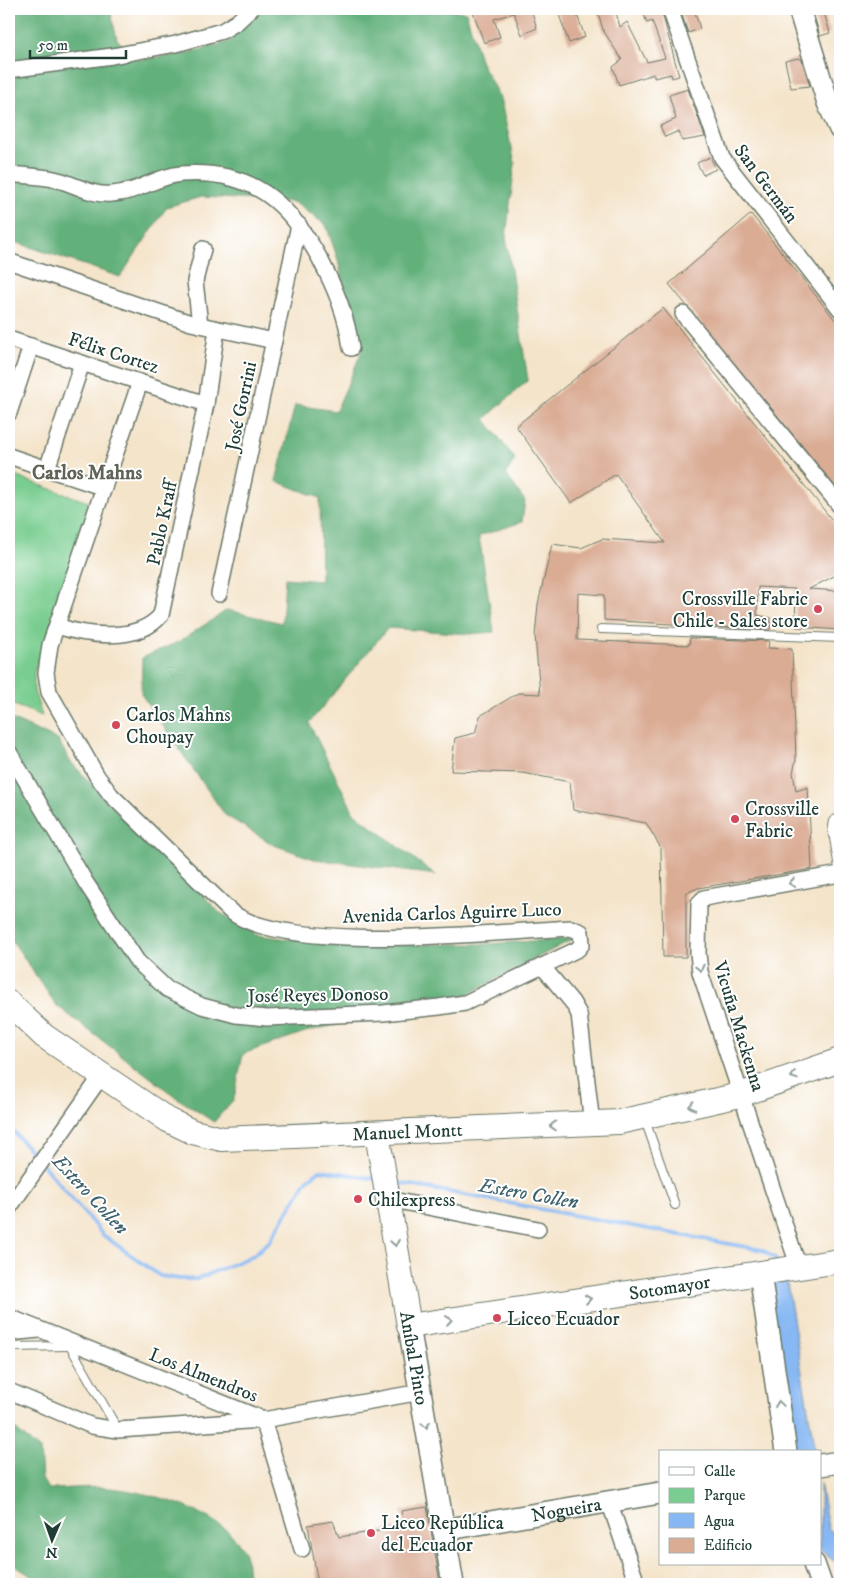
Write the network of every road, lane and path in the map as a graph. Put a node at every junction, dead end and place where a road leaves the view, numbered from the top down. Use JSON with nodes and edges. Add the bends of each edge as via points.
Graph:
{"nodes":[{"id":1,"x":251,"y":9,"type":"edge"},
{"id":2,"x":670,"y":9,"type":"edge"},
{"id":3,"x":799,"y":9,"type":"edge"},
{"id":4,"x":9,"y":70,"type":"edge"},
{"id":5,"x":840,"y":128,"type":"edge"},
{"id":6,"x":9,"y":174,"type":"edge"},
{"id":7,"x":299,"y":225,"type":"junction"},
{"id":8,"x":203,"y":249,"type":"dead end"},
{"id":9,"x":14,"y":263,"type":"dead end"},
{"id":10,"x":840,"y":309,"type":"edge"},
{"id":11,"x":683,"y":314,"type":"dead end"},
{"id":12,"x":200,"y":325,"type":"junction"},
{"id":13,"x":217,"y":328,"type":"junction"},
{"id":14,"x":9,"y":339,"type":"edge"},
{"id":15,"x":274,"y":341,"type":"junction"},
{"id":16,"x":31,"y":346,"type":"junction"},
{"id":17,"x":351,"y":348,"type":"dead end"},
{"id":18,"x":82,"y":363,"type":"junction"},
{"id":19,"x":140,"y":382,"type":"junction"},
{"id":20,"x":206,"y":404,"type":"junction"},
{"id":21,"x":9,"y":412,"type":"edge"},
{"id":22,"x":9,"y":456,"type":"edge"},
{"id":23,"x":47,"y":469,"type":"junction"},
{"id":24,"x":104,"y":488,"type":"junction"},
{"id":25,"x":840,"y":506,"type":"edge"},
{"id":26,"x":219,"y":594,"type":"dead end"},
{"id":27,"x":57,"y":626,"type":"junction"},
{"id":28,"x":601,"y":629,"type":"dead end"},
{"id":29,"x":840,"y":638,"type":"edge"},
{"id":30,"x":9,"y":752,"type":"edge"},
{"id":31,"x":840,"y":817,"type":"edge"},
{"id":32,"x":838,"y":853,"type":"edge"},
{"id":33,"x":840,"y":874,"type":"edge"},
{"id":34,"x":542,"y":966,"type":"junction"},
{"id":35,"x":9,"y":1003,"type":"edge"},
{"id":36,"x":840,"y":1060,"type":"edge"},
{"id":37,"x":102,"y":1075,"type":"junction"},
{"id":38,"x":740,"y":1095,"type":"junction"},
{"id":39,"x":644,"y":1116,"type":"junction"},
{"id":40,"x":592,"y":1124,"type":"junction"},
{"id":41,"x":377,"y":1133,"type":"junction"},
{"id":42,"x":388,"y":1197,"type":"junction"},
{"id":43,"x":12,"y":1198,"type":"edge"},
{"id":44,"x":675,"y":1205,"type":"dead end"},
{"id":45,"x":538,"y":1229,"type":"dead end"},
{"id":46,"x":840,"y":1261,"type":"edge"},
{"id":47,"x":778,"y":1271,"type":"junction"},
{"id":48,"x":9,"y":1317,"type":"edge"},
{"id":49,"x":409,"y":1326,"type":"junction"},
{"id":50,"x":40,"y":1330,"type":"junction"},
{"id":51,"x":9,"y":1333,"type":"edge"},
{"id":52,"x":75,"y":1346,"type":"junction"},
{"id":53,"x":9,"y":1347,"type":"edge"},
{"id":54,"x":9,"y":1391,"type":"edge"},
{"id":55,"x":421,"y":1392,"type":"junction"},
{"id":56,"x":263,"y":1420,"type":"junction"},
{"id":57,"x":118,"y":1430,"type":"junction"},
{"id":58,"x":786,"y":1450,"type":"edge"},
{"id":59,"x":840,"y":1462,"type":"edge"},
{"id":60,"x":822,"y":1465,"type":"edge"},
{"id":61,"x":659,"y":1492,"type":"edge"},
{"id":62,"x":609,"y":1501,"type":"junction"},
{"id":63,"x":443,"y":1530,"type":"junction"},
{"id":64,"x":302,"y":1549,"type":"dead end"},
{"id":65,"x":453,"y":1584,"type":"edge"},
{"id":66,"x":637,"y":1584,"type":"edge"}],
"edges":[{"from":1,"to":4,"type":"street","via":[[222,31],[176,44]]},
{"from":2,"to":10,"type":"street","name":"San Germán","via":[[722,158]]},
{"from":3,"to":5,"type":"street","via":[[828,103]]},
{"from":6,"to":7,"type":"street","via":[[45,177],[92,192],[112,194],[179,174],[227,176],[268,194]]},
{"from":7,"to":15,"type":"street","name":"José Gorrini"},
{"from":7,"to":17,"type":"street","via":[[334,288],[346,318]]},
{"from":8,"to":12,"type":"street","via":[[195,281]]},
{"from":9,"to":12,"type":"street"},
{"from":11,"to":25,"type":"street"},
{"from":12,"to":13,"type":"street"},
{"from":13,"to":15,"type":"street"},
{"from":13,"to":20,"type":"street","name":"Pablo Kraff"},
{"from":14,"to":16,"type":"street","name":"Félix Cortez"},
{"from":15,"to":26,"type":"street","name":"José Gorrini"},
{"from":16,"to":18,"type":"street","name":"Félix Cortez"},
{"from":16,"to":21,"type":"street"},
{"from":18,"to":19,"type":"street","name":"Félix Cortez"},
{"from":18,"to":23,"type":"street"},
{"from":19,"to":20,"type":"street","name":"Félix Cortez"},
{"from":19,"to":24,"type":"street","name":"Avenida Carlos Aguirre Luco"},
{"from":20,"to":27,"type":"street","name":"Pablo Kraff","via":[[161,615],[142,629],[107,635],[83,634]]},
{"from":22,"to":23,"type":"street"},
{"from":23,"to":24,"type":"street"},
{"from":24,"to":27,"type":"street","name":"Avenida Carlos Aguirre Luco"},
{"from":27,"to":34,"type":"street","name":"Avenida Carlos Aguirre Luco","via":[[46,663],[49,692],[97,776],[117,801],[236,916],[264,926],[348,937],[570,928],[580,932],[583,940],[578,949]]},
{"from":28,"to":29,"type":"lane"},
{"from":30,"to":34,"type":"street","name":"José Reyes Donoso","via":[[86,883],[137,960],[167,988],[202,1006],[236,1015],[268,1018],[414,1011],[465,1003]]},
{"from":31,"to":32,"type":"lane","via":[[833,821],[832,826]]},
{"from":32,"to":33,"type":"lane"},
{"from":33,"to":38,"type":"street","name":"Vicuña Mackenna","one_way":true,"via":[[699,900],[699,966]]},
{"from":34,"to":40,"type":"street","via":[[579,1014]]},
{"from":35,"to":37,"type":"main road","name":"Manuel Montt","via":[[44,1036]]},
{"from":36,"to":38,"type":"main road","name":"Manuel Montt","one_way":true},
{"from":37,"to":41,"type":"main road","name":"Manuel Montt","via":[[174,1123],[207,1136],[238,1140]]},
{"from":37,"to":43,"type":"street"},
{"from":38,"to":39,"type":"main road","name":"Manuel Montt","one_way":true},
{"from":38,"to":47,"type":"street","name":"Vicuña Mackenna"},
{"from":39,"to":40,"type":"main road","name":"Manuel Montt"},
{"from":39,"to":44,"type":"lane"},
{"from":40,"to":41,"type":"main road","name":"Manuel Montt","one_way":true},
{"from":41,"to":42,"type":"main road","name":"Aníbal Pinto"},
{"from":42,"to":45,"type":"street"},
{"from":42,"to":49,"type":"main road","name":"Aníbal Pinto","one_way":true},
{"from":46,"to":47,"type":"main road","name":"Sotomayor"},
{"from":49,"to":47,"type":"main road","name":"Sotomayor","one_way":true},
{"from":58,"to":47,"type":"street","one_way":true},
{"from":48,"to":50,"type":"street","name":"Los Almendros"},
{"from":49,"to":55,"type":"street","name":"Aníbal Pinto"},
{"from":50,"to":51,"type":"street"},
{"from":50,"to":52,"type":"street","name":"Los Almendros"},
{"from":52,"to":53,"type":"lane"},
{"from":52,"to":56,"type":"street","name":"Los Almendros"},
{"from":52,"to":57,"type":"lane"},
{"from":54,"to":57,"type":"street","via":[[92,1426]]},
{"from":55,"to":56,"type":"street","name":"Los Almendros"},
{"from":55,"to":63,"type":"street","name":"Aníbal Pinto","one_way":true},
{"from":56,"to":57,"type":"street"},
{"from":56,"to":64,"type":"street"},
{"from":59,"to":60,"type":"street"},
{"from":61,"to":62,"type":"street","name":"Nogueira"},
{"from":62,"to":63,"type":"street","name":"Nogueira"},
{"from":62,"to":66,"type":"street"},
{"from":63,"to":65,"type":"street","name":"Aníbal Pinto"}]}
